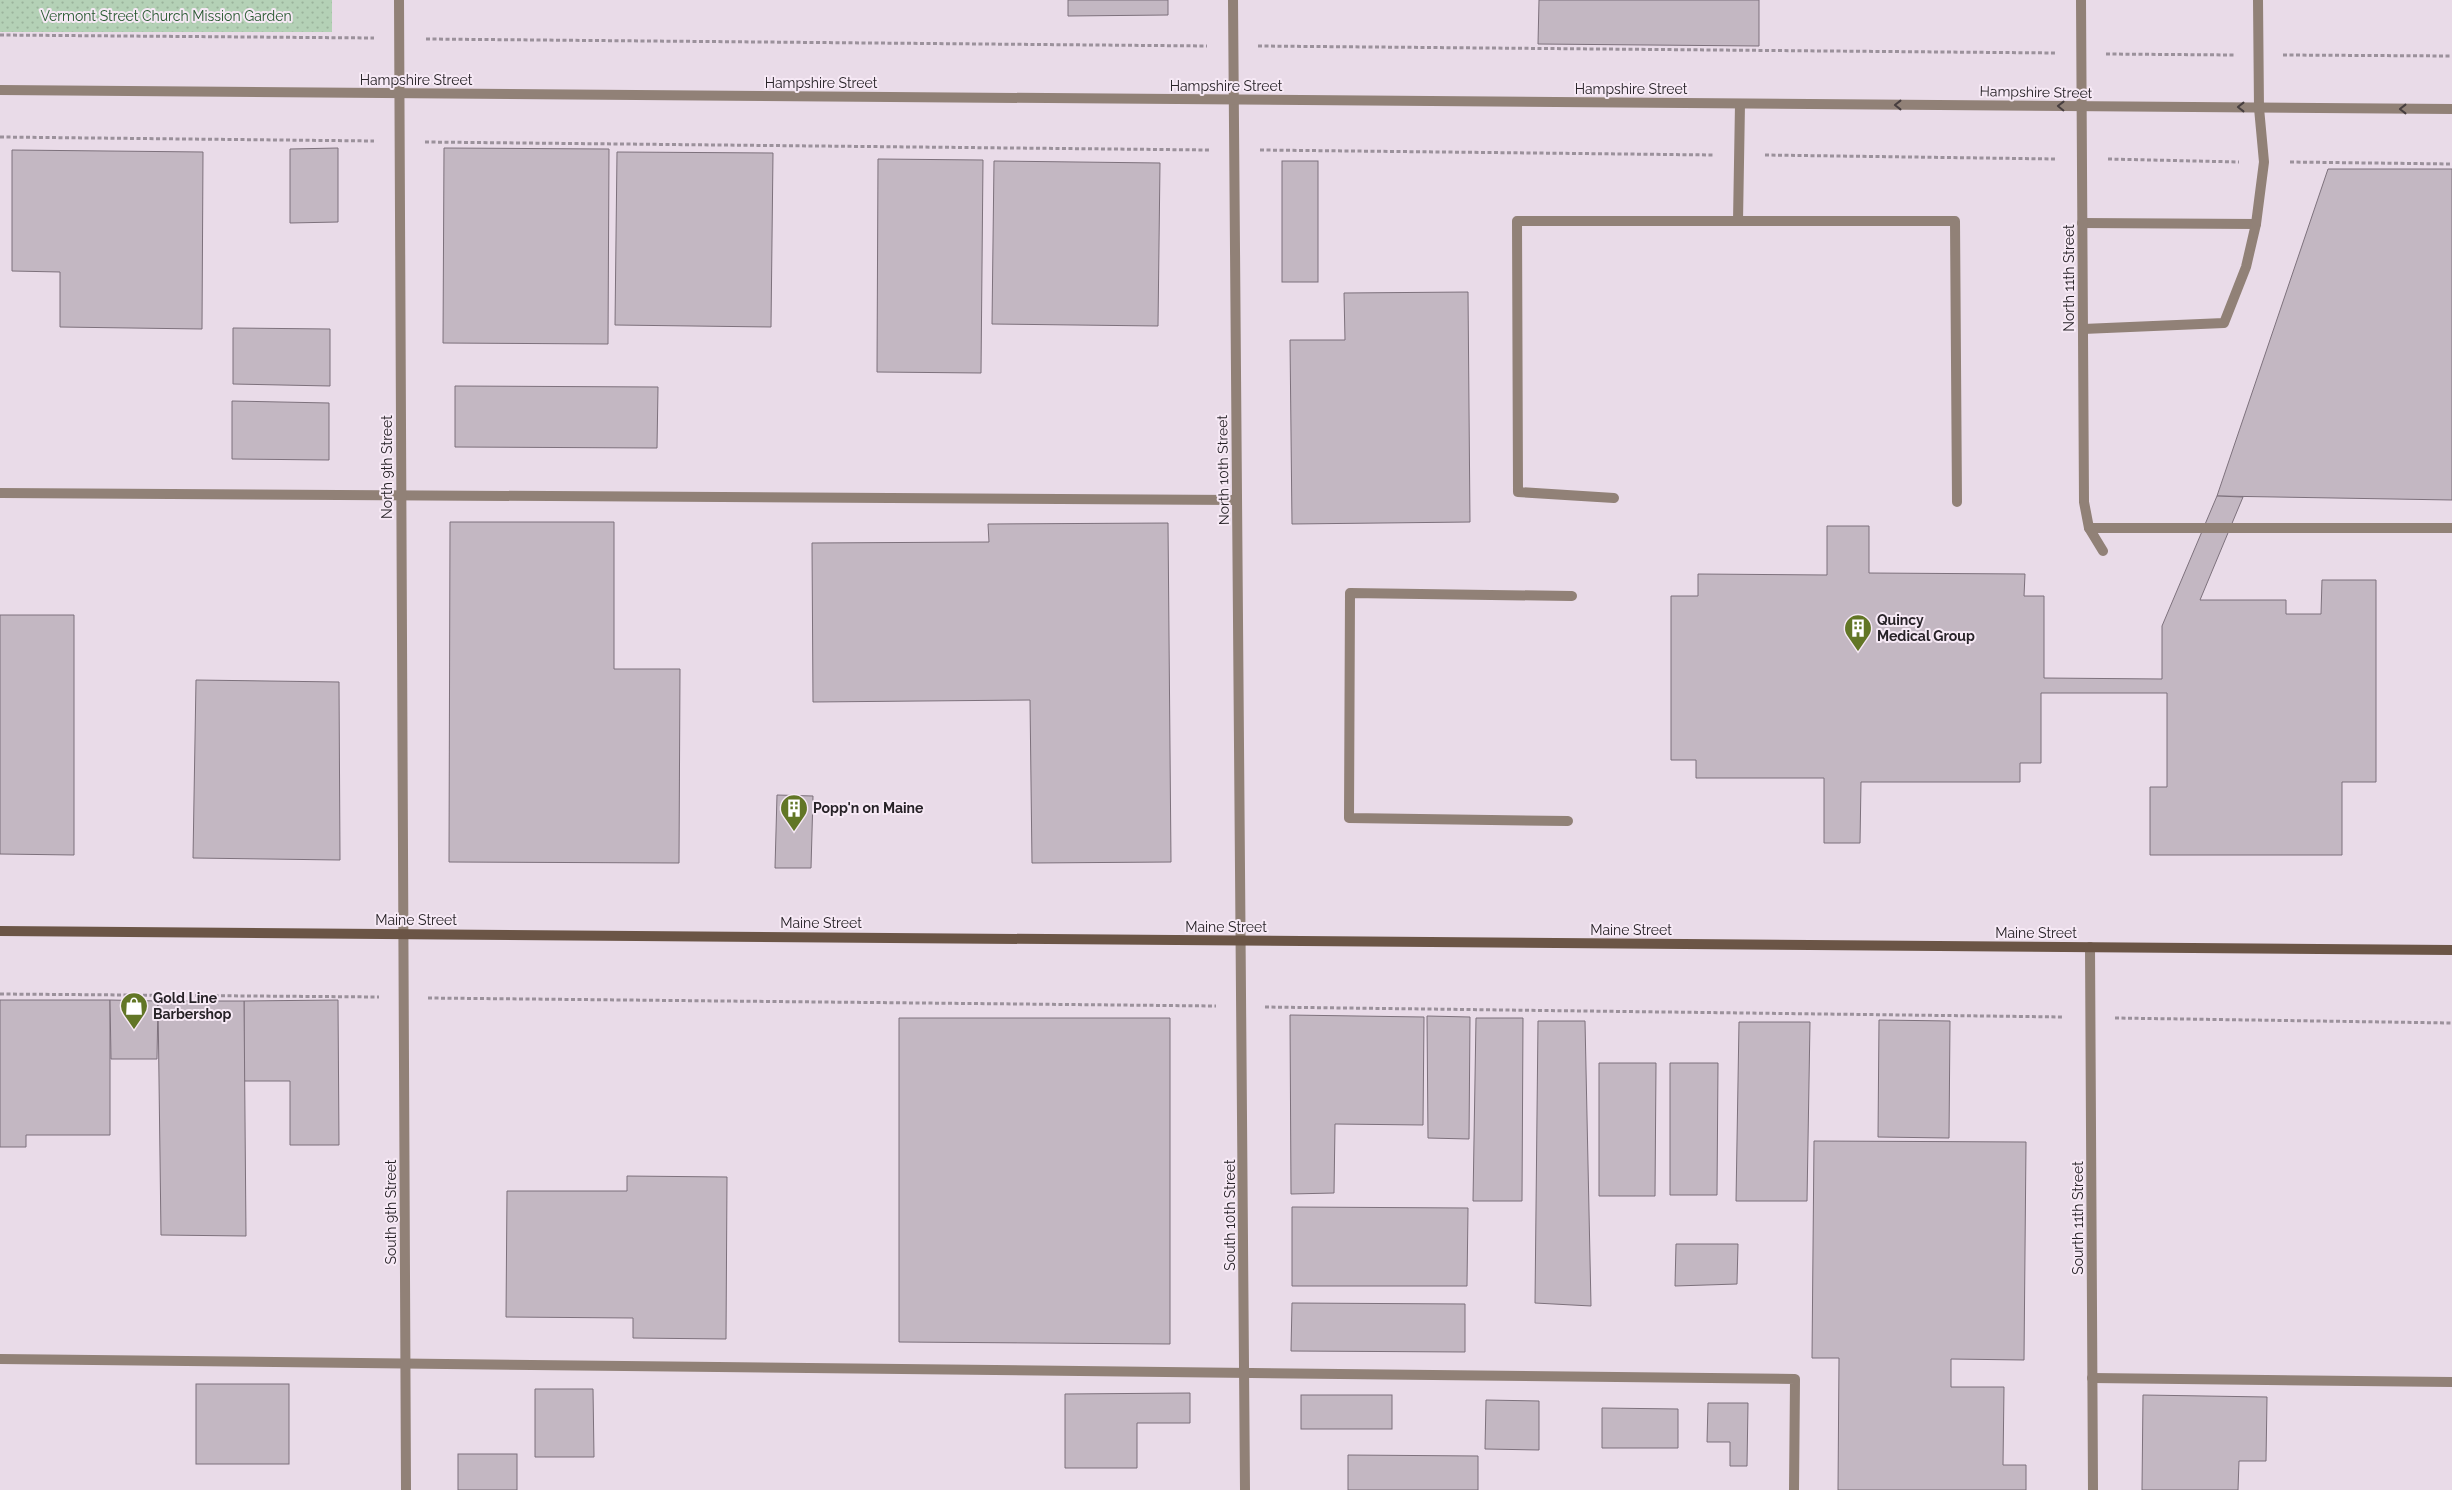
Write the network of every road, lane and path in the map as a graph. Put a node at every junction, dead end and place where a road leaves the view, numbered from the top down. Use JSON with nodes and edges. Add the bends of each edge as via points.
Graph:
{"nodes":[{"id":1,"x":399,"y":0,"type":"edge"},
{"id":2,"x":1233,"y":0,"type":"edge"},
{"id":3,"x":2081,"y":0,"type":"edge"},
{"id":4,"x":2258,"y":0,"type":"edge"},
{"id":5,"x":0,"y":90,"type":"edge"},
{"id":6,"x":399,"y":93,"type":"junction"},
{"id":7,"x":1234,"y":100,"type":"junction"},
{"id":8,"x":1740,"y":104,"type":"junction"},
{"id":9,"x":2082,"y":106,"type":"junction"},
{"id":10,"x":2259,"y":108,"type":"junction"},
{"id":11,"x":2452,"y":109,"type":"edge"},
{"id":12,"x":0,"y":137,"type":"edge"},
{"id":13,"x":399,"y":141,"type":"junction"},
{"id":14,"x":1234,"y":150,"type":"junction"},
{"id":15,"x":1739,"y":155,"type":"junction"},
{"id":16,"x":2082,"y":159,"type":"junction"},
{"id":17,"x":2264,"y":162,"type":"junction"},
{"id":18,"x":2452,"y":164,"type":"edge"},
{"id":19,"x":1738,"y":221,"type":"junction"},
{"id":20,"x":2082,"y":223,"type":"junction"},
{"id":21,"x":2256,"y":224,"type":"junction"},
{"id":22,"x":2083,"y":329,"type":"junction"},
{"id":23,"x":0,"y":493,"type":"edge"},
{"id":24,"x":401,"y":496,"type":"junction"},
{"id":25,"x":1614,"y":498,"type":"dead end"},
{"id":26,"x":1237,"y":500,"type":"junction"},
{"id":27,"x":1957,"y":502,"type":"dead end"},
{"id":28,"x":2089,"y":528,"type":"junction"},
{"id":29,"x":2452,"y":528,"type":"edge"},
{"id":30,"x":2102,"y":551,"type":"dead end"},
{"id":31,"x":1572,"y":596,"type":"dead end"},
{"id":32,"x":1568,"y":821,"type":"dead end"},
{"id":33,"x":0,"y":931,"type":"edge"},
{"id":34,"x":404,"y":934,"type":"junction"},
{"id":35,"x":1242,"y":940,"type":"junction"},
{"id":36,"x":2090,"y":947,"type":"junction"},
{"id":37,"x":2452,"y":950,"type":"edge"},
{"id":38,"x":0,"y":1359,"type":"edge"},
{"id":39,"x":405,"y":1362,"type":"junction"},
{"id":40,"x":1245,"y":1372,"type":"junction"},
{"id":41,"x":2092,"y":1378,"type":"junction"},
{"id":42,"x":2452,"y":1382,"type":"edge"},
{"id":43,"x":406,"y":1490,"type":"edge"},
{"id":44,"x":1246,"y":1490,"type":"edge"},
{"id":45,"x":1794,"y":1490,"type":"edge"},
{"id":46,"x":2093,"y":1490,"type":"edge"}],
"edges":[{"from":1,"to":6,"type":"street","name":"North 9th Street"},
{"from":2,"to":7,"type":"street","name":"North 10th Street"},
{"from":3,"to":9,"type":"street","name":"North 11th Street"},
{"from":4,"to":10,"type":"street"},
{"from":5,"to":6,"type":"street","name":"Hampshire Street"},
{"from":6,"to":7,"type":"street","name":"Hampshire Street"},
{"from":6,"to":13,"type":"street","name":"North 9th Street"},
{"from":7,"to":8,"type":"street","name":"Hampshire Street"},
{"from":7,"to":14,"type":"street","name":"North 10th Street"},
{"from":9,"to":8,"type":"street","name":"Hampshire Street","one_way":true},
{"from":8,"to":15,"type":"street"},
{"from":10,"to":9,"type":"street","name":"Hampshire Street","one_way":true},
{"from":9,"to":16,"type":"street","name":"North 11th Street"},
{"from":11,"to":10,"type":"street","name":"Hampshire Street","one_way":true},
{"from":10,"to":17,"type":"street"},
{"from":12,"to":13,"type":"path"},
{"from":13,"to":14,"type":"path"},
{"from":13,"to":24,"type":"street","name":"North 9th Street"},
{"from":14,"to":15,"type":"path"},
{"from":14,"to":26,"type":"street","name":"North 10th Street"},
{"from":15,"to":16,"type":"path"},
{"from":15,"to":19,"type":"street"},
{"from":16,"to":17,"type":"path"},
{"from":16,"to":20,"type":"street","name":"North 11th Street"},
{"from":17,"to":18,"type":"path"},
{"from":17,"to":21,"type":"street"},
{"from":19,"to":25,"type":"street","via":[[1517,221],[1518,492]]},
{"from":19,"to":27,"type":"street","via":[[1955,221]]},
{"from":20,"to":21,"type":"street"},
{"from":20,"to":22,"type":"street","name":"North 11th Street"},
{"from":21,"to":22,"type":"street","via":[[2246,268],[2224,323]]},
{"from":22,"to":28,"type":"street","name":"North 11th Street","via":[[2084,502]]},
{"from":23,"to":24,"type":"street"},
{"from":24,"to":26,"type":"street"},
{"from":24,"to":34,"type":"street","name":"North 9th Street"},
{"from":26,"to":35,"type":"street","name":"North 10th Street"},
{"from":28,"to":29,"type":"street"},
{"from":28,"to":30,"type":"street","name":"North 11th Street"},
{"from":31,"to":32,"type":"street","via":[[1350,592],[1349,818]]},
{"from":33,"to":34,"type":"street","name":"Maine Street"},
{"from":34,"to":35,"type":"street","name":"Maine Street"},
{"from":34,"to":39,"type":"street","name":"South 9th Street"},
{"from":35,"to":36,"type":"street","name":"Maine Street"},
{"from":35,"to":40,"type":"street","name":"South 10th Street"},
{"from":36,"to":37,"type":"street","name":"Maine Street"},
{"from":36,"to":41,"type":"street","name":"Sourth 11th Street"},
{"from":38,"to":39,"type":"street"},
{"from":39,"to":40,"type":"street"},
{"from":39,"to":43,"type":"street","name":"South 9th Street"},
{"from":40,"to":44,"type":"street","name":"South 10th Street"},
{"from":40,"to":45,"type":"street","via":[[1795,1379]]},
{"from":41,"to":42,"type":"street"},
{"from":41,"to":46,"type":"street","name":"Sourth 11th Street"}]}
